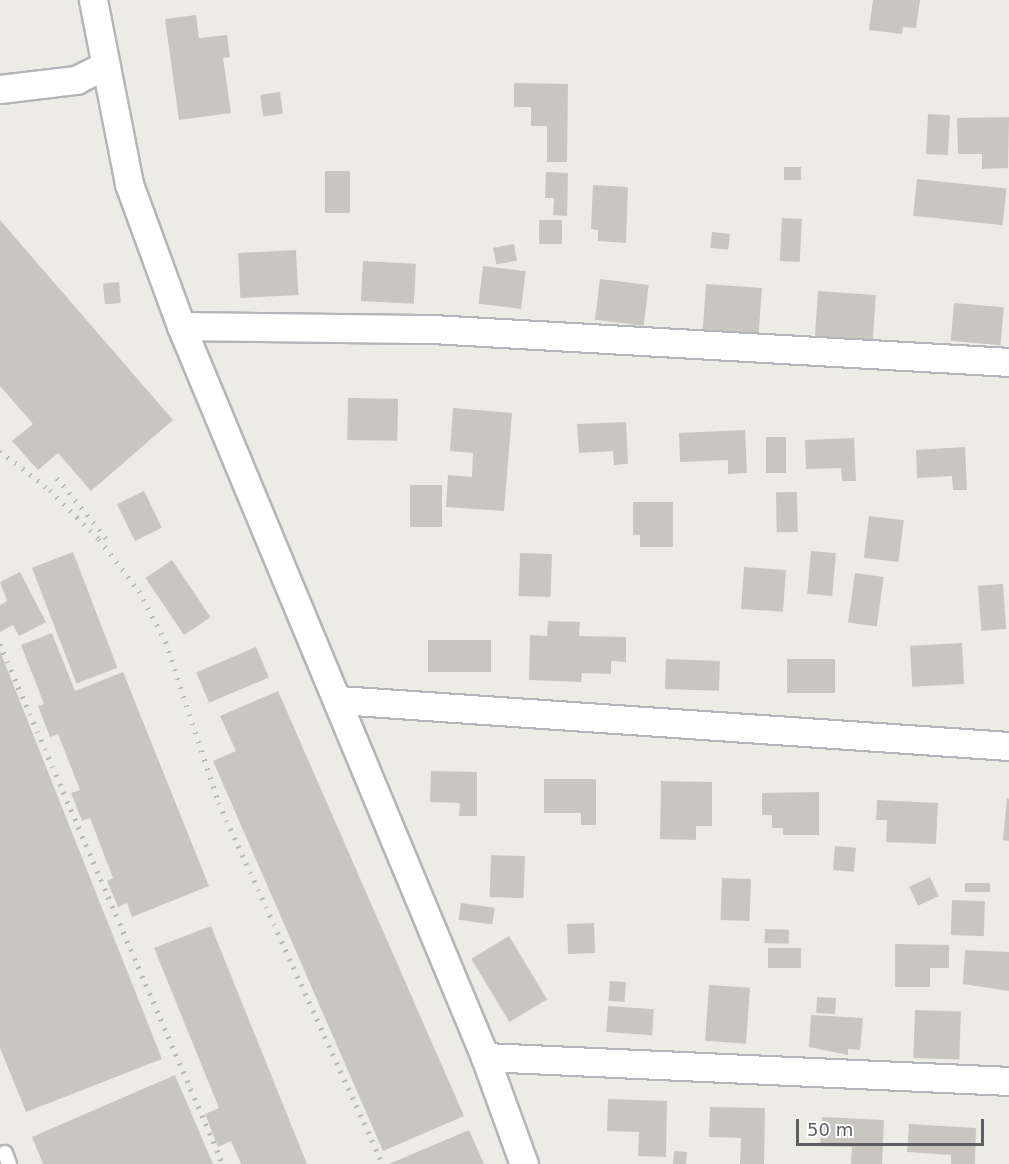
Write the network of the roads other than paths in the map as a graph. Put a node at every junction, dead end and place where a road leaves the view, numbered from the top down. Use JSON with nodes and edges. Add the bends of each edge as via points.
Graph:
{"nodes":[{"id":1,"x":93,"y":0,"type":"edge"},
{"id":2,"x":104,"y":66,"type":"junction"},
{"id":3,"x":0,"y":89,"type":"edge"},
{"id":4,"x":181,"y":326,"type":"junction"},
{"id":5,"x":1009,"y":362,"type":"edge"},
{"id":6,"x":339,"y":700,"type":"junction"},
{"id":7,"x":1009,"y":746,"type":"edge"},
{"id":8,"x":485,"y":1057,"type":"junction"},
{"id":9,"x":1009,"y":1081,"type":"edge"},
{"id":10,"x":524,"y":1164,"type":"edge"}],
"edges":[{"from":1,"to":2,"type":"street"},
{"from":2,"to":3,"type":"street","via":[[76,80]]},
{"from":2,"to":4,"type":"street","via":[[129,184]]},
{"from":4,"to":5,"type":"street","via":[[432,329]]},
{"from":4,"to":6,"type":"street"},
{"from":6,"to":7,"type":"street"},
{"from":6,"to":8,"type":"street"},
{"from":8,"to":9,"type":"street"},
{"from":8,"to":10,"type":"street"}]}
